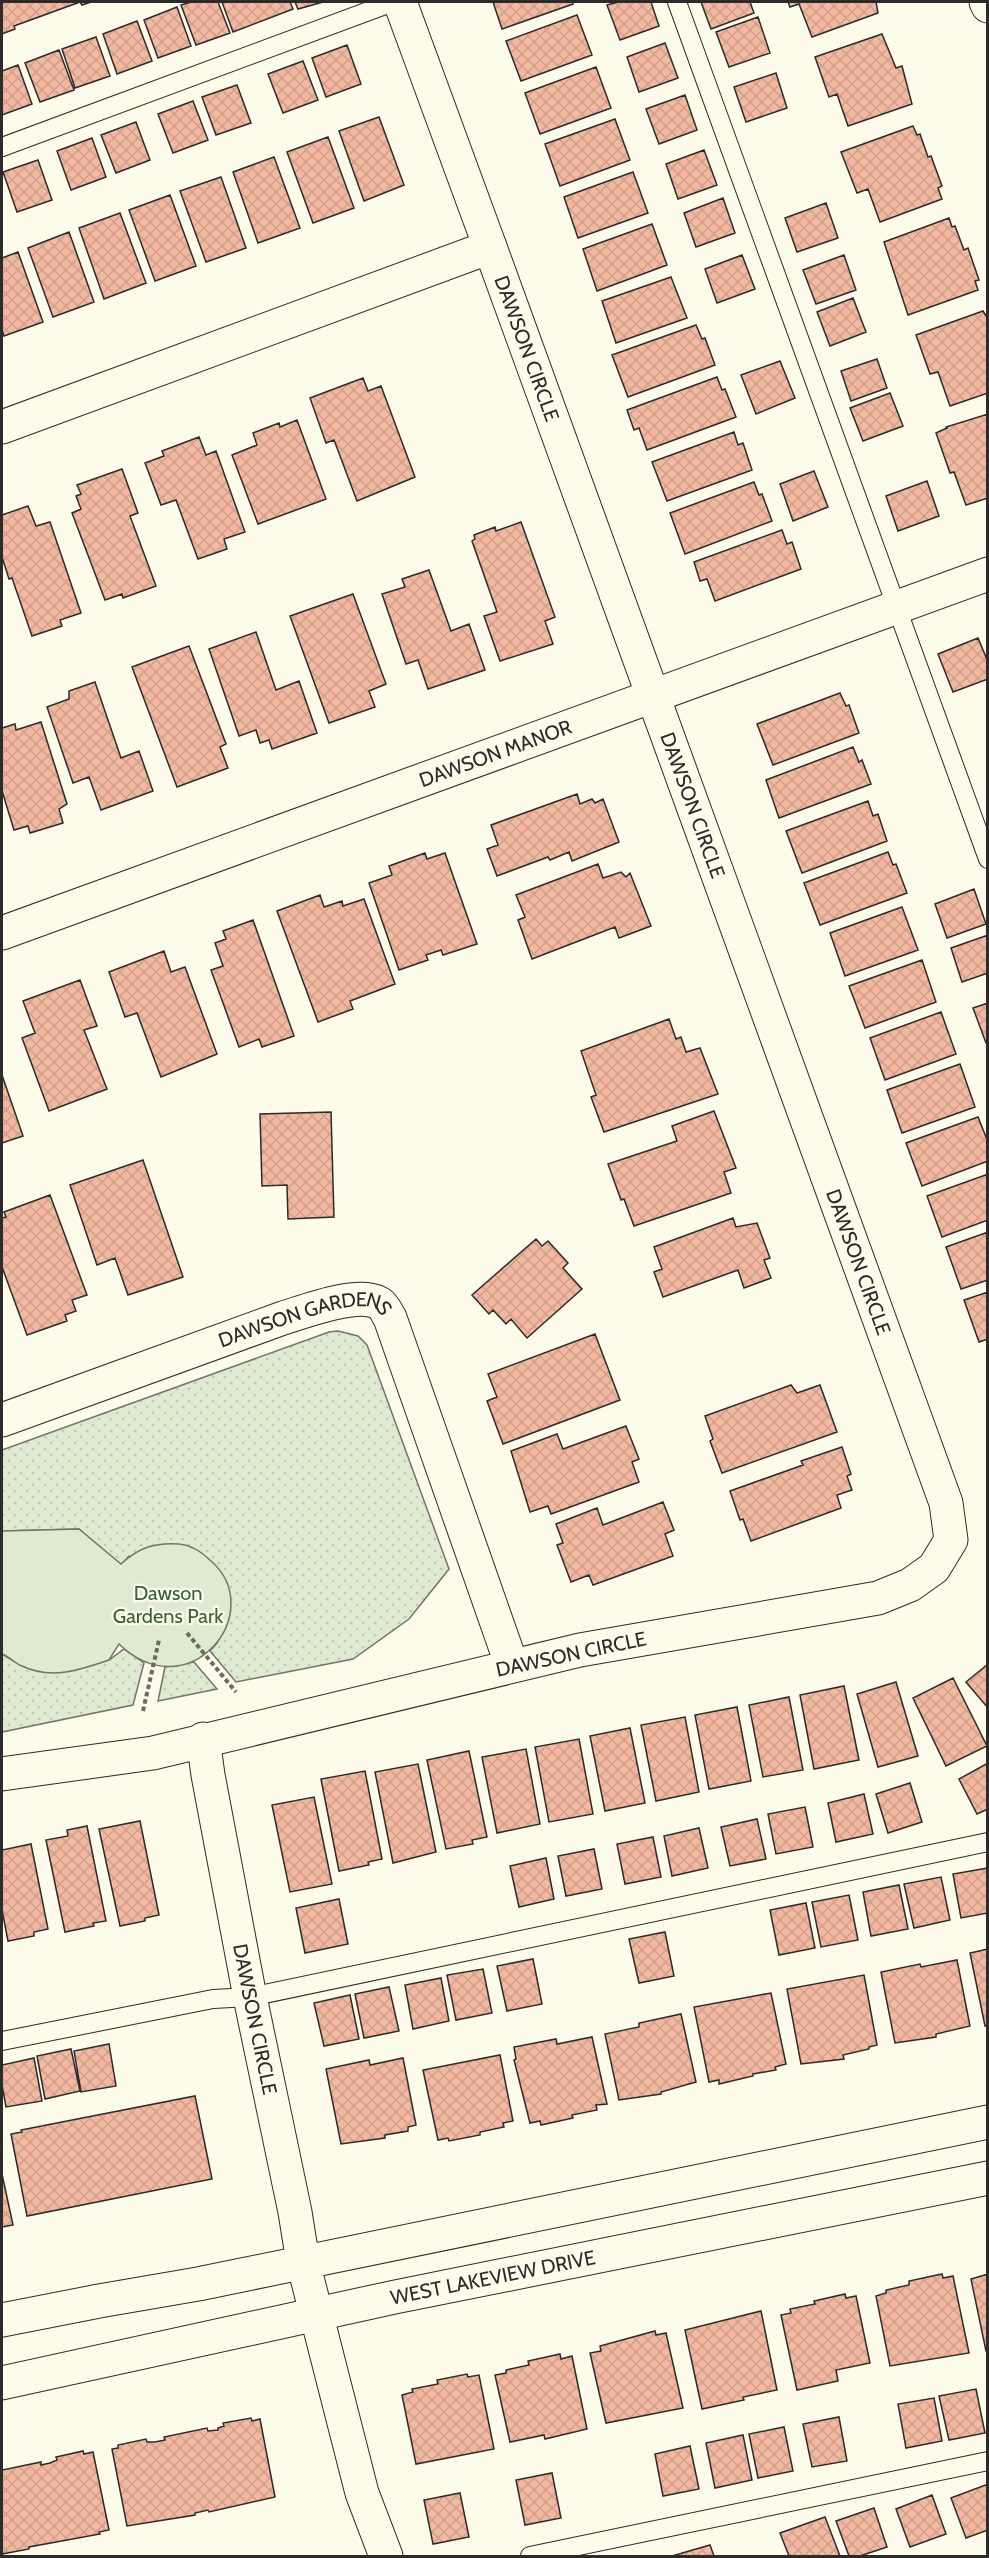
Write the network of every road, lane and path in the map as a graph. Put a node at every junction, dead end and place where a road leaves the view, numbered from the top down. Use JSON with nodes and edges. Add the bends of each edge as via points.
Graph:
{"nodes":[{"id":1,"x":393,"y":2,"type":"edge"},
{"id":2,"x":400,"y":2,"type":"edge"},
{"id":3,"x":677,"y":2,"type":"edge"},
{"id":4,"x":986,"y":2,"type":"edge"},
{"id":5,"x":987,"y":6,"type":"edge"},
{"id":6,"x":2,"y":147,"type":"edge"},
{"id":7,"x":490,"y":247,"type":"junction"},
{"id":8,"x":2,"y":427,"type":"edge"},
{"id":9,"x":987,"y":574,"type":"edge"},
{"id":10,"x":897,"y":607,"type":"junction"},
{"id":11,"x":654,"y":695,"type":"junction"},
{"id":12,"x":987,"y":859,"type":"edge"},
{"id":13,"x":2,"y":933,"type":"edge"},
{"id":14,"x":2,"y":1420,"type":"edge"},
{"id":15,"x":187,"y":1633,"type":"dead end"},
{"id":16,"x":159,"y":1640,"type":"dead end"},
{"id":17,"x":512,"y":1666,"type":"junction"},
{"id":18,"x":236,"y":1692,"type":"dead end"},
{"id":19,"x":143,"y":1711,"type":"dead end"},
{"id":20,"x":203,"y":1739,"type":"junction"},
{"id":21,"x":2,"y":1774,"type":"edge"},
{"id":22,"x":987,"y":1842,"type":"edge"},
{"id":23,"x":250,"y":1997,"type":"junction"},
{"id":24,"x":2,"y":2041,"type":"edge"},
{"id":25,"x":987,"y":2122,"type":"edge"},
{"id":26,"x":987,"y":2178,"type":"edge"},
{"id":27,"x":303,"y":2262,"type":"junction"},
{"id":28,"x":315,"y":2315,"type":"junction"},
{"id":29,"x":2,"y":2320,"type":"edge"},
{"id":30,"x":2,"y":2383,"type":"edge"},
{"id":31,"x":987,"y":2461,"type":"edge"},
{"id":32,"x":386,"y":2556,"type":"edge"},
{"id":33,"x":530,"y":2556,"type":"edge"}],
"edges":[{"from":1,"to":6,"type":"lane"},
{"from":2,"to":7,"type":"street","name":"DAWSON CIRCLE"},
{"from":3,"to":10,"type":"lane"},
{"from":4,"to":5,"type":"street"},
{"from":7,"to":8,"type":"street"},
{"from":7,"to":11,"type":"street","name":"DAWSON CIRCLE"},
{"from":9,"to":10,"type":"street","name":"DAWSON MANOR"},
{"from":10,"to":11,"type":"street","name":"DAWSON MANOR"},
{"from":10,"to":12,"type":"lane"},
{"from":11,"to":13,"type":"street","name":"DAWSON MANOR"},
{"from":11,"to":17,"type":"street","name":"DAWSON CIRCLE","via":[[946,1503],[951,1540],[934,1568],[910,1585],[878,1598],[580,1650]]},
{"from":14,"to":17,"type":"street","name":"DAWSON GARDENS","via":[[324,1305],[360,1299],[379,1303],[390,1318]]},
{"from":15,"to":18,"type":"path"},
{"from":16,"to":19,"type":"path"},
{"from":17,"to":20,"type":"street","name":"DAWSON CIRCLE"},
{"from":20,"to":21,"type":"street","name":"DAWSON CIRCLE","via":[[153,1753]]},
{"from":20,"to":23,"type":"street","name":"DAWSON CIRCLE"},
{"from":22,"to":23,"type":"lane"},
{"from":23,"to":24,"type":"lane","via":[[213,1999]]},
{"from":23,"to":27,"type":"street","name":"DAWSON CIRCLE"},
{"from":25,"to":27,"type":"street"},
{"from":26,"to":28,"type":"street","name":"WEST LAKEVIEW DRIVE"},
{"from":27,"to":28,"type":"street","name":"DAWSON CIRCLE"},
{"from":27,"to":29,"type":"street"},
{"from":28,"to":30,"type":"street","name":"WEST LAKEVIEW DRIVE"},
{"from":28,"to":32,"type":"street","name":"DAWSON CIRCLE","via":[[362,2493]]},
{"from":31,"to":33,"type":"lane"}]}
